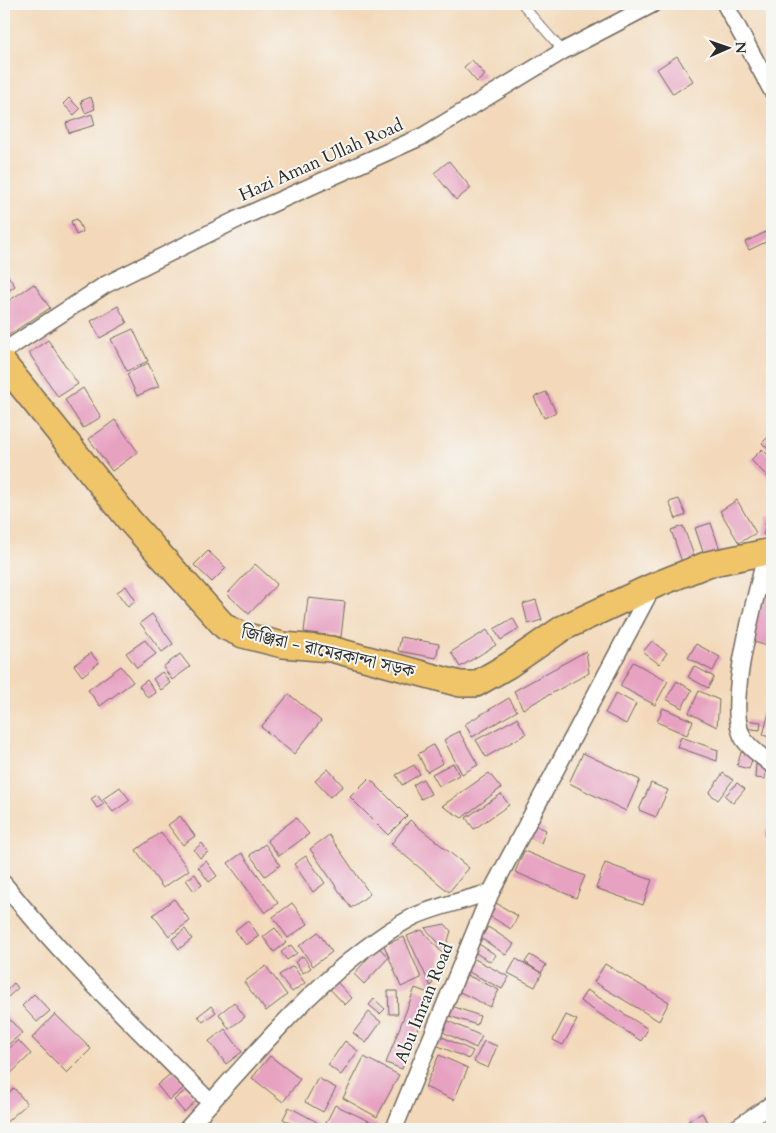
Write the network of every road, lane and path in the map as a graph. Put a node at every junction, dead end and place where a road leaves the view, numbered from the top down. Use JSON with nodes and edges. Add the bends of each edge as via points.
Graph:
{"nodes":[{"id":1,"x":522,"y":4,"type":"edge"},
{"id":2,"x":654,"y":4,"type":"edge"},
{"id":3,"x":725,"y":4,"type":"edge"},
{"id":4,"x":563,"y":51,"type":"junction"},
{"id":5,"x":772,"y":91,"type":"edge"},
{"id":6,"x":4,"y":351,"type":"edge"},
{"id":7,"x":4,"y":364,"type":"edge"},
{"id":8,"x":770,"y":551,"type":"edge"},
{"id":9,"x":653,"y":586,"type":"junction"},
{"id":10,"x":772,"y":765,"type":"edge"},
{"id":11,"x":4,"y":884,"type":"edge"},
{"id":12,"x":491,"y":892,"type":"junction"},
{"id":13,"x":211,"y":1103,"type":"junction"},
{"id":14,"x":772,"y":1104,"type":"edge"},
{"id":15,"x":187,"y":1129,"type":"edge"},
{"id":16,"x":394,"y":1129,"type":"edge"},
{"id":17,"x":735,"y":1129,"type":"edge"}],
"edges":[{"from":1,"to":4,"type":"lane"},
{"from":2,"to":4,"type":"street","name":"Hazi Aman Ullah Road"},
{"from":3,"to":5,"type":"street"},
{"from":4,"to":6,"type":"street","name":"Hazi Aman Ullah Road","via":[[423,136],[104,285]]},
{"from":7,"to":9,"type":"main road","name":"জিঞ্জিরা - রামেরকান্দা সড়ক","via":[[130,520],[208,610],[225,627],[242,635],[283,645],[331,649],[460,684],[476,684],[563,628]]},
{"from":8,"to":9,"type":"main road","name":"জিঞ্জিরা - রামেরকান্দা সড়ক","via":[[708,564]]},
{"from":8,"to":10,"type":"street","via":[[740,668],[738,724],[742,738]]},
{"from":9,"to":12,"type":"street","name":"Abu Imran Road"},
{"from":11,"to":13,"type":"street","via":[[83,977]]},
{"from":12,"to":13,"type":"street","via":[[412,917],[356,955],[282,1024]]},
{"from":12,"to":16,"type":"street","name":"Abu Imran Road"},
{"from":13,"to":15,"type":"street"},
{"from":14,"to":17,"type":"street"}]}
